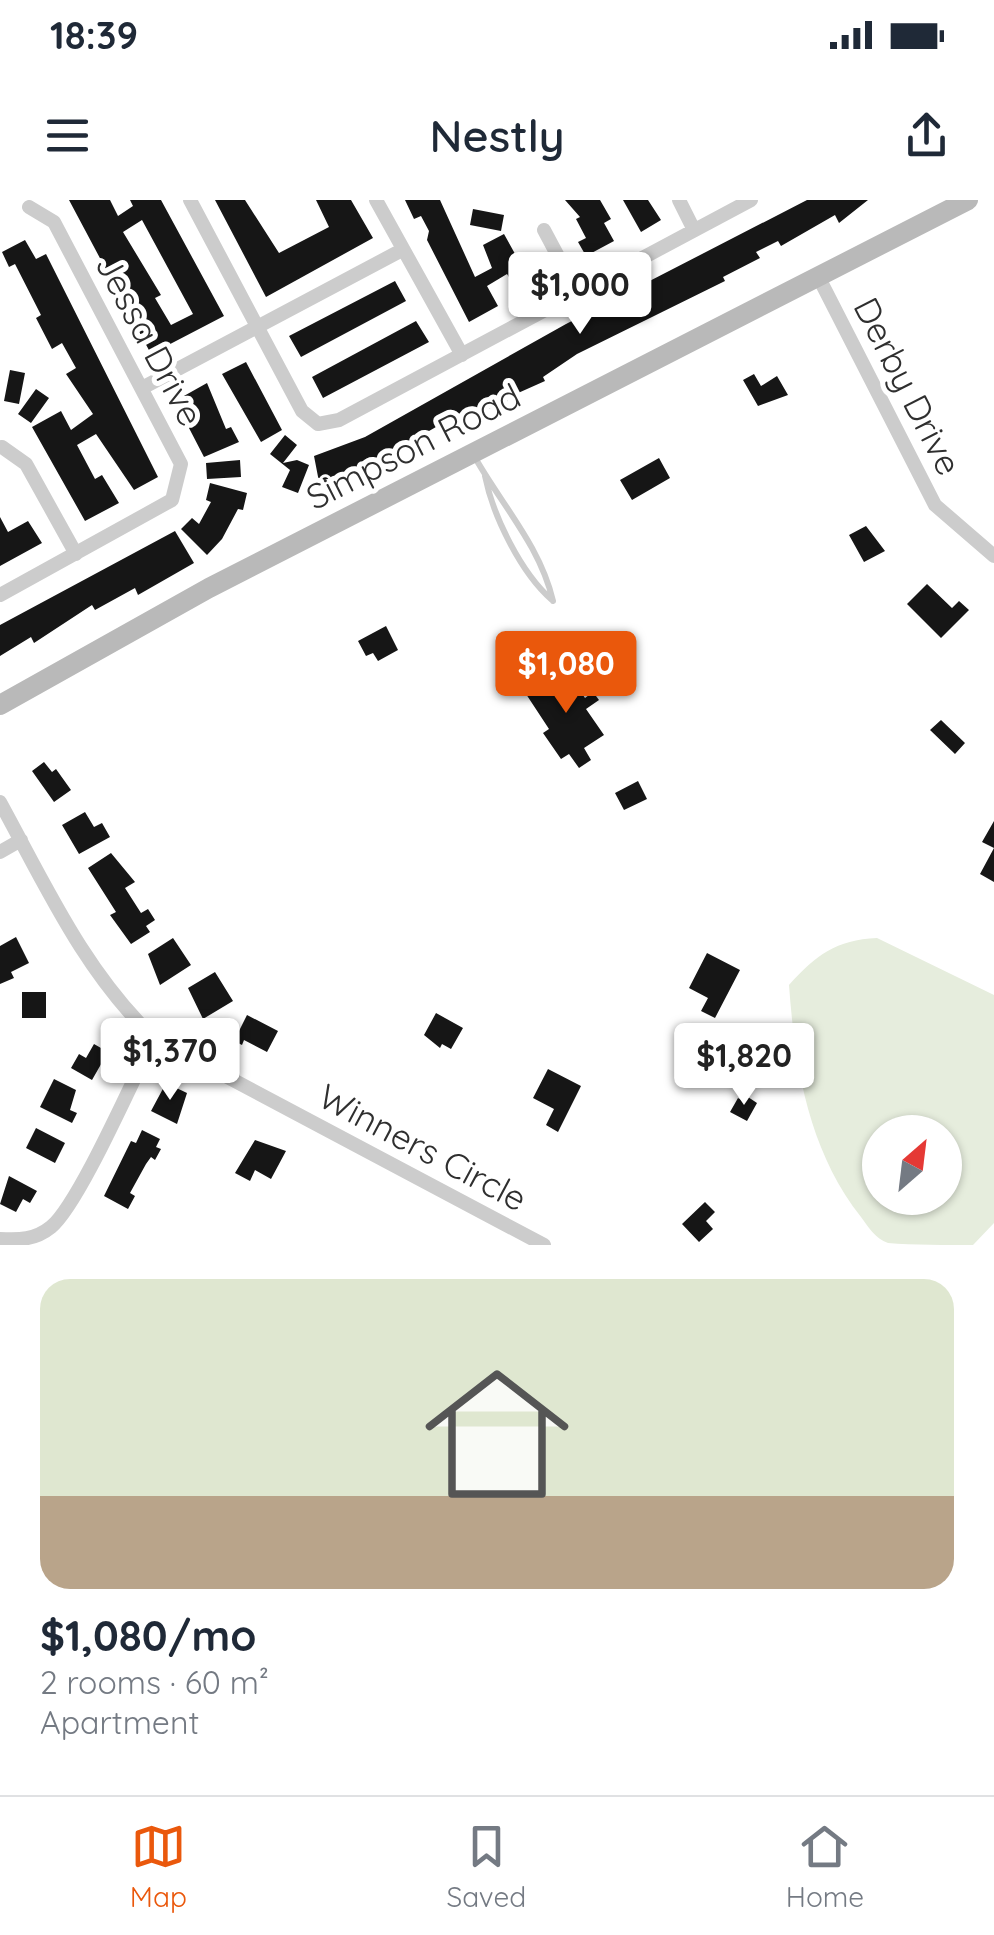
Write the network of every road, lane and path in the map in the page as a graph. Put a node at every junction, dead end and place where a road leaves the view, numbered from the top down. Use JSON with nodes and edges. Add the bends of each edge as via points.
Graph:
{"nodes":[{"id":1,"x":190,"y":200,"type":"edge"},
{"id":2,"x":376,"y":200,"type":"edge"},
{"id":3,"x":679,"y":200,"type":"edge"},
{"id":4,"x":751,"y":200,"type":"edge"},
{"id":5,"x":968,"y":200,"type":"edge"},
{"id":6,"x":29,"y":207,"type":"dead end"},
{"id":7,"x":544,"y":230,"type":"dead end"},
{"id":8,"x":694,"y":230,"type":"junction"},
{"id":9,"x":402,"y":250,"type":"junction"},
{"id":10,"x":819,"y":278,"type":"junction"},
{"id":11,"x":576,"y":290,"type":"junction"},
{"id":12,"x":255,"y":326,"type":"junction"},
{"id":13,"x":462,"y":355,"type":"junction"},
{"id":14,"x":142,"y":388,"type":"junction"},
{"id":15,"x":2,"y":447,"type":"dead end"},
{"id":16,"x":472,"y":452,"type":"junction"},
{"id":17,"x":485,"y":475,"type":"junction"},
{"id":18,"x":76,"y":554,"type":"junction"},
{"id":19,"x":994,"y":556,"type":"edge"},
{"id":20,"x":0,"y":595,"type":"edge"},
{"id":21,"x":0,"y":705,"type":"edge"},
{"id":22,"x":0,"y":802,"type":"edge"},
{"id":23,"x":21,"y":840,"type":"junction"},
{"id":24,"x":0,"y":852,"type":"edge"},
{"id":25,"x":154,"y":1038,"type":"junction"},
{"id":26,"x":0,"y":1240,"type":"edge"},
{"id":27,"x":544,"y":1245,"type":"edge"}],
"edges":[{"from":1,"to":12,"type":"street"},
{"from":2,"to":9,"type":"street"},
{"from":3,"to":8,"type":"street"},
{"from":4,"to":8,"type":"street"},
{"from":5,"to":10,"type":"main road","name":"Simpson Road"},
{"from":6,"to":14,"type":"street","name":"Jessa Drive","via":[[54,222]]},
{"from":7,"to":11,"type":"street"},
{"from":8,"to":11,"type":"street"},
{"from":9,"to":12,"type":"street"},
{"from":9,"to":13,"type":"street"},
{"from":10,"to":16,"type":"main road","name":"Simpson Road"},
{"from":10,"to":19,"type":"street","name":"Derby Drive","via":[[935,505]]},
{"from":11,"to":13,"type":"street"},
{"from":12,"to":13,"type":"street","via":[[302,412],[318,424],[338,420]]},
{"from":12,"to":14,"type":"street"},
{"from":14,"to":18,"type":"street","name":"Jessa Drive","via":[[181,464],[180,482],[172,500]]},
{"from":15,"to":18,"type":"street","via":[[26,464]]},
{"from":16,"to":17,"type":"lane"},
{"from":16,"to":21,"type":"main road","name":"Simpson Road"},
{"from":17,"to":17,"type":"lane","via":[[489,497],[537,587],[553,601],[547,576]]},
{"from":18,"to":20,"type":"street","name":"Jessa Drive"},
{"from":22,"to":23,"type":"street","name":"Winners Circle"},
{"from":23,"to":24,"type":"street"},
{"from":23,"to":25,"type":"street","name":"Winners Circle","via":[[85,958]]},
{"from":25,"to":26,"type":"street","via":[[52,1227],[25,1241]]},
{"from":25,"to":27,"type":"street","name":"Winners Circle"}]}
